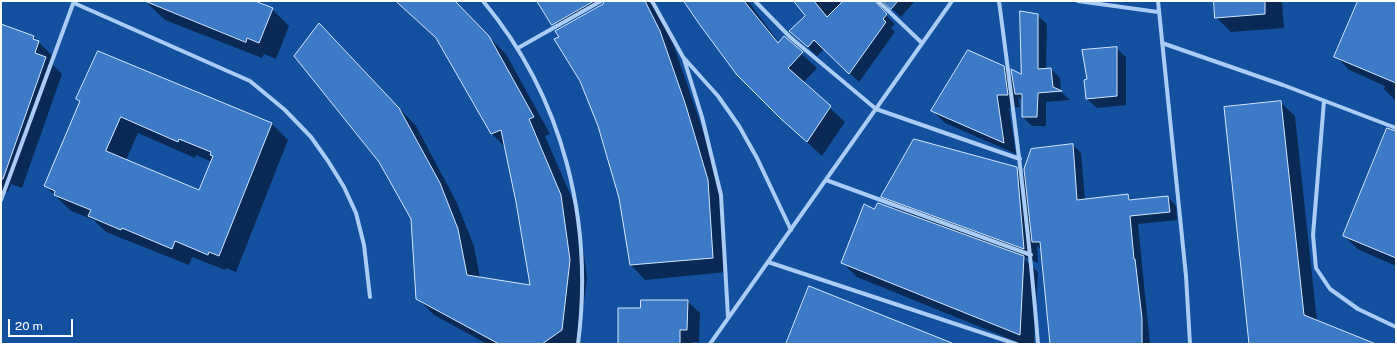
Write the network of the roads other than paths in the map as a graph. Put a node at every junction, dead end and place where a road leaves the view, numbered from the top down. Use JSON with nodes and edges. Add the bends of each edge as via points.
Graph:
{"nodes":[{"id":1,"x":483,"y":1,"type":"edge"},
{"id":2,"x":600,"y":1,"type":"edge"},
{"id":3,"x":652,"y":1,"type":"edge"},
{"id":4,"x":756,"y":1,"type":"edge"},
{"id":5,"x":878,"y":1,"type":"edge"},
{"id":6,"x":952,"y":1,"type":"edge"},
{"id":7,"x":999,"y":1,"type":"edge"},
{"id":8,"x":1078,"y":1,"type":"edge"},
{"id":9,"x":1158,"y":1,"type":"edge"},
{"id":10,"x":74,"y":2,"type":"edge"},
{"id":11,"x":1158,"y":12,"type":"junction"},
{"id":12,"x":922,"y":43,"type":"junction"},
{"id":13,"x":1162,"y":43,"type":"junction"},
{"id":14,"x":518,"y":48,"type":"junction"},
{"id":15,"x":683,"y":57,"type":"junction"},
{"id":16,"x":1324,"y":101,"type":"junction"},
{"id":17,"x":876,"y":109,"type":"junction"},
{"id":18,"x":1396,"y":128,"type":"edge"},
{"id":19,"x":1020,"y":159,"type":"junction"},
{"id":20,"x":826,"y":180,"type":"junction"},
{"id":21,"x":1,"y":200,"type":"edge"},
{"id":22,"x":791,"y":230,"type":"junction"},
{"id":23,"x":1031,"y":255,"type":"junction"},
{"id":24,"x":768,"y":262,"type":"junction"},
{"id":25,"x":370,"y":298,"type":"dead end"},
{"id":26,"x":728,"y":318,"type":"junction"},
{"id":27,"x":1396,"y":327,"type":"edge"},
{"id":28,"x":578,"y":344,"type":"edge"},
{"id":29,"x":710,"y":344,"type":"edge"},
{"id":30,"x":1016,"y":344,"type":"edge"},
{"id":31,"x":1038,"y":344,"type":"edge"},
{"id":32,"x":1190,"y":344,"type":"edge"}],
"edges":[{"from":1,"to":14,"type":"street"},
{"from":2,"to":14,"type":"street"},
{"from":3,"to":15,"type":"street"},
{"from":4,"to":17,"type":"street","via":[[790,37]]},
{"from":5,"to":12,"type":"street"},
{"from":6,"to":12,"type":"street"},
{"from":7,"to":19,"type":"street"},
{"from":8,"to":11,"type":"street"},
{"from":9,"to":11,"type":"street"},
{"from":10,"to":21,"type":"street"},
{"from":10,"to":25,"type":"street","via":[[250,81],[285,110],[311,137],[344,187],[356,213],[364,245]]},
{"from":11,"to":13,"type":"street"},
{"from":12,"to":17,"type":"street"},
{"from":13,"to":16,"type":"street","via":[[1283,84]]},
{"from":13,"to":32,"type":"street"},
{"from":14,"to":28,"type":"street","via":[[556,125],[570,173],[578,213],[582,267]]},
{"from":15,"to":22,"type":"street","via":[[718,96],[739,126]]},
{"from":15,"to":26,"type":"street","via":[[702,117],[721,195]]},
{"from":16,"to":18,"type":"street"},
{"from":16,"to":27,"type":"street","via":[[1313,235],[1316,268],[1330,289],[1358,309]]},
{"from":17,"to":19,"type":"street"},
{"from":17,"to":20,"type":"street"},
{"from":19,"to":23,"type":"street"},
{"from":20,"to":22,"type":"street"},
{"from":20,"to":23,"type":"street"},
{"from":22,"to":24,"type":"street"},
{"from":23,"to":31,"type":"street"},
{"from":24,"to":26,"type":"street"},
{"from":24,"to":30,"type":"street"},
{"from":26,"to":29,"type":"street"}]}
